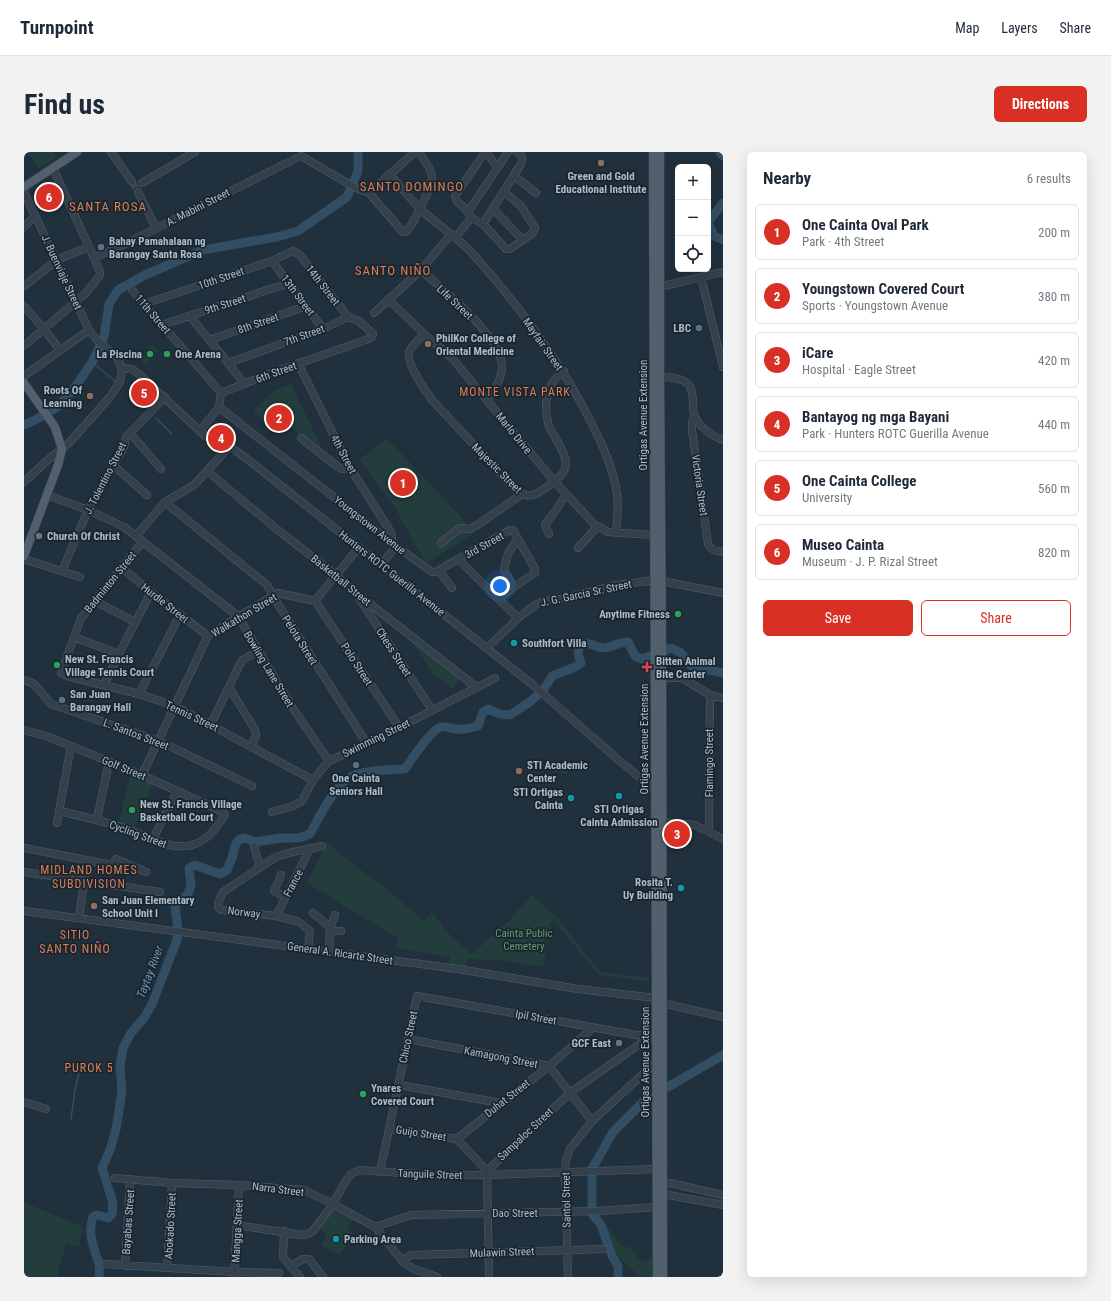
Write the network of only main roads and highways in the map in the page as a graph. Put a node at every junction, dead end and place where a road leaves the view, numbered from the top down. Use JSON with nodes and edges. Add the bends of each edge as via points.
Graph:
{"nodes":[{"id":1,"x":77,"y":152,"type":"edge"},
{"id":2,"x":653,"y":152,"type":"edge"},
{"id":3,"x":660,"y":152,"type":"edge"},
{"id":4,"x":24,"y":187,"type":"edge"},
{"id":5,"x":657,"y":288,"type":"junction"},
{"id":6,"x":24,"y":383,"type":"edge"},
{"id":7,"x":658,"y":479,"type":"junction"},
{"id":8,"x":24,"y":556,"type":"edge"},
{"id":9,"x":658,"y":581,"type":"junction"},
{"id":10,"x":659,"y":678,"type":"junction"},
{"id":11,"x":659,"y":1001,"type":"junction"},
{"id":12,"x":659,"y":1182,"type":"junction"},
{"id":13,"x":659,"y":1193,"type":"junction"},
{"id":14,"x":657,"y":1277,"type":"edge"},
{"id":15,"x":663,"y":1277,"type":"edge"}],
"edges":[{"from":1,"to":4,"type":"main road"},
{"from":2,"to":5,"type":"main road","name":"Ortigas Avenue Extension"},
{"from":3,"to":5,"type":"main road","name":"Ortigas Avenue Extension"},
{"from":5,"to":7,"type":"main road","name":"Ortigas Avenue Extension"},
{"from":6,"to":8,"type":"main road","via":[[57,432],[62,449],[60,461]]},
{"from":7,"to":9,"type":"main road","name":"Ortigas Avenue Extension"},
{"from":7,"to":9,"type":"main road","name":"Ortigas Avenue Extension","via":[[654,534]]},
{"from":9,"to":10,"type":"main road","name":"Ortigas Avenue Extension"},
{"from":10,"to":11,"type":"main road","name":"Ortigas Avenue Extension","via":[[662,822]]},
{"from":10,"to":11,"type":"main road","name":"Ortigas Avenue Extension","via":[[655,790]]},
{"from":11,"to":12,"type":"main road","name":"Ortigas Avenue Extension"},
{"from":11,"to":12,"type":"main road","name":"Ortigas Avenue Extension","via":[[653,1036],[656,1063],[656,1169]]},
{"from":12,"to":13,"type":"main road","name":"Ortigas Avenue Extension"},
{"from":13,"to":14,"type":"main road","name":"Ortigas Avenue Extension","via":[[656,1207]]},
{"from":13,"to":15,"type":"main road","name":"Ortigas Avenue Extension"}]}
